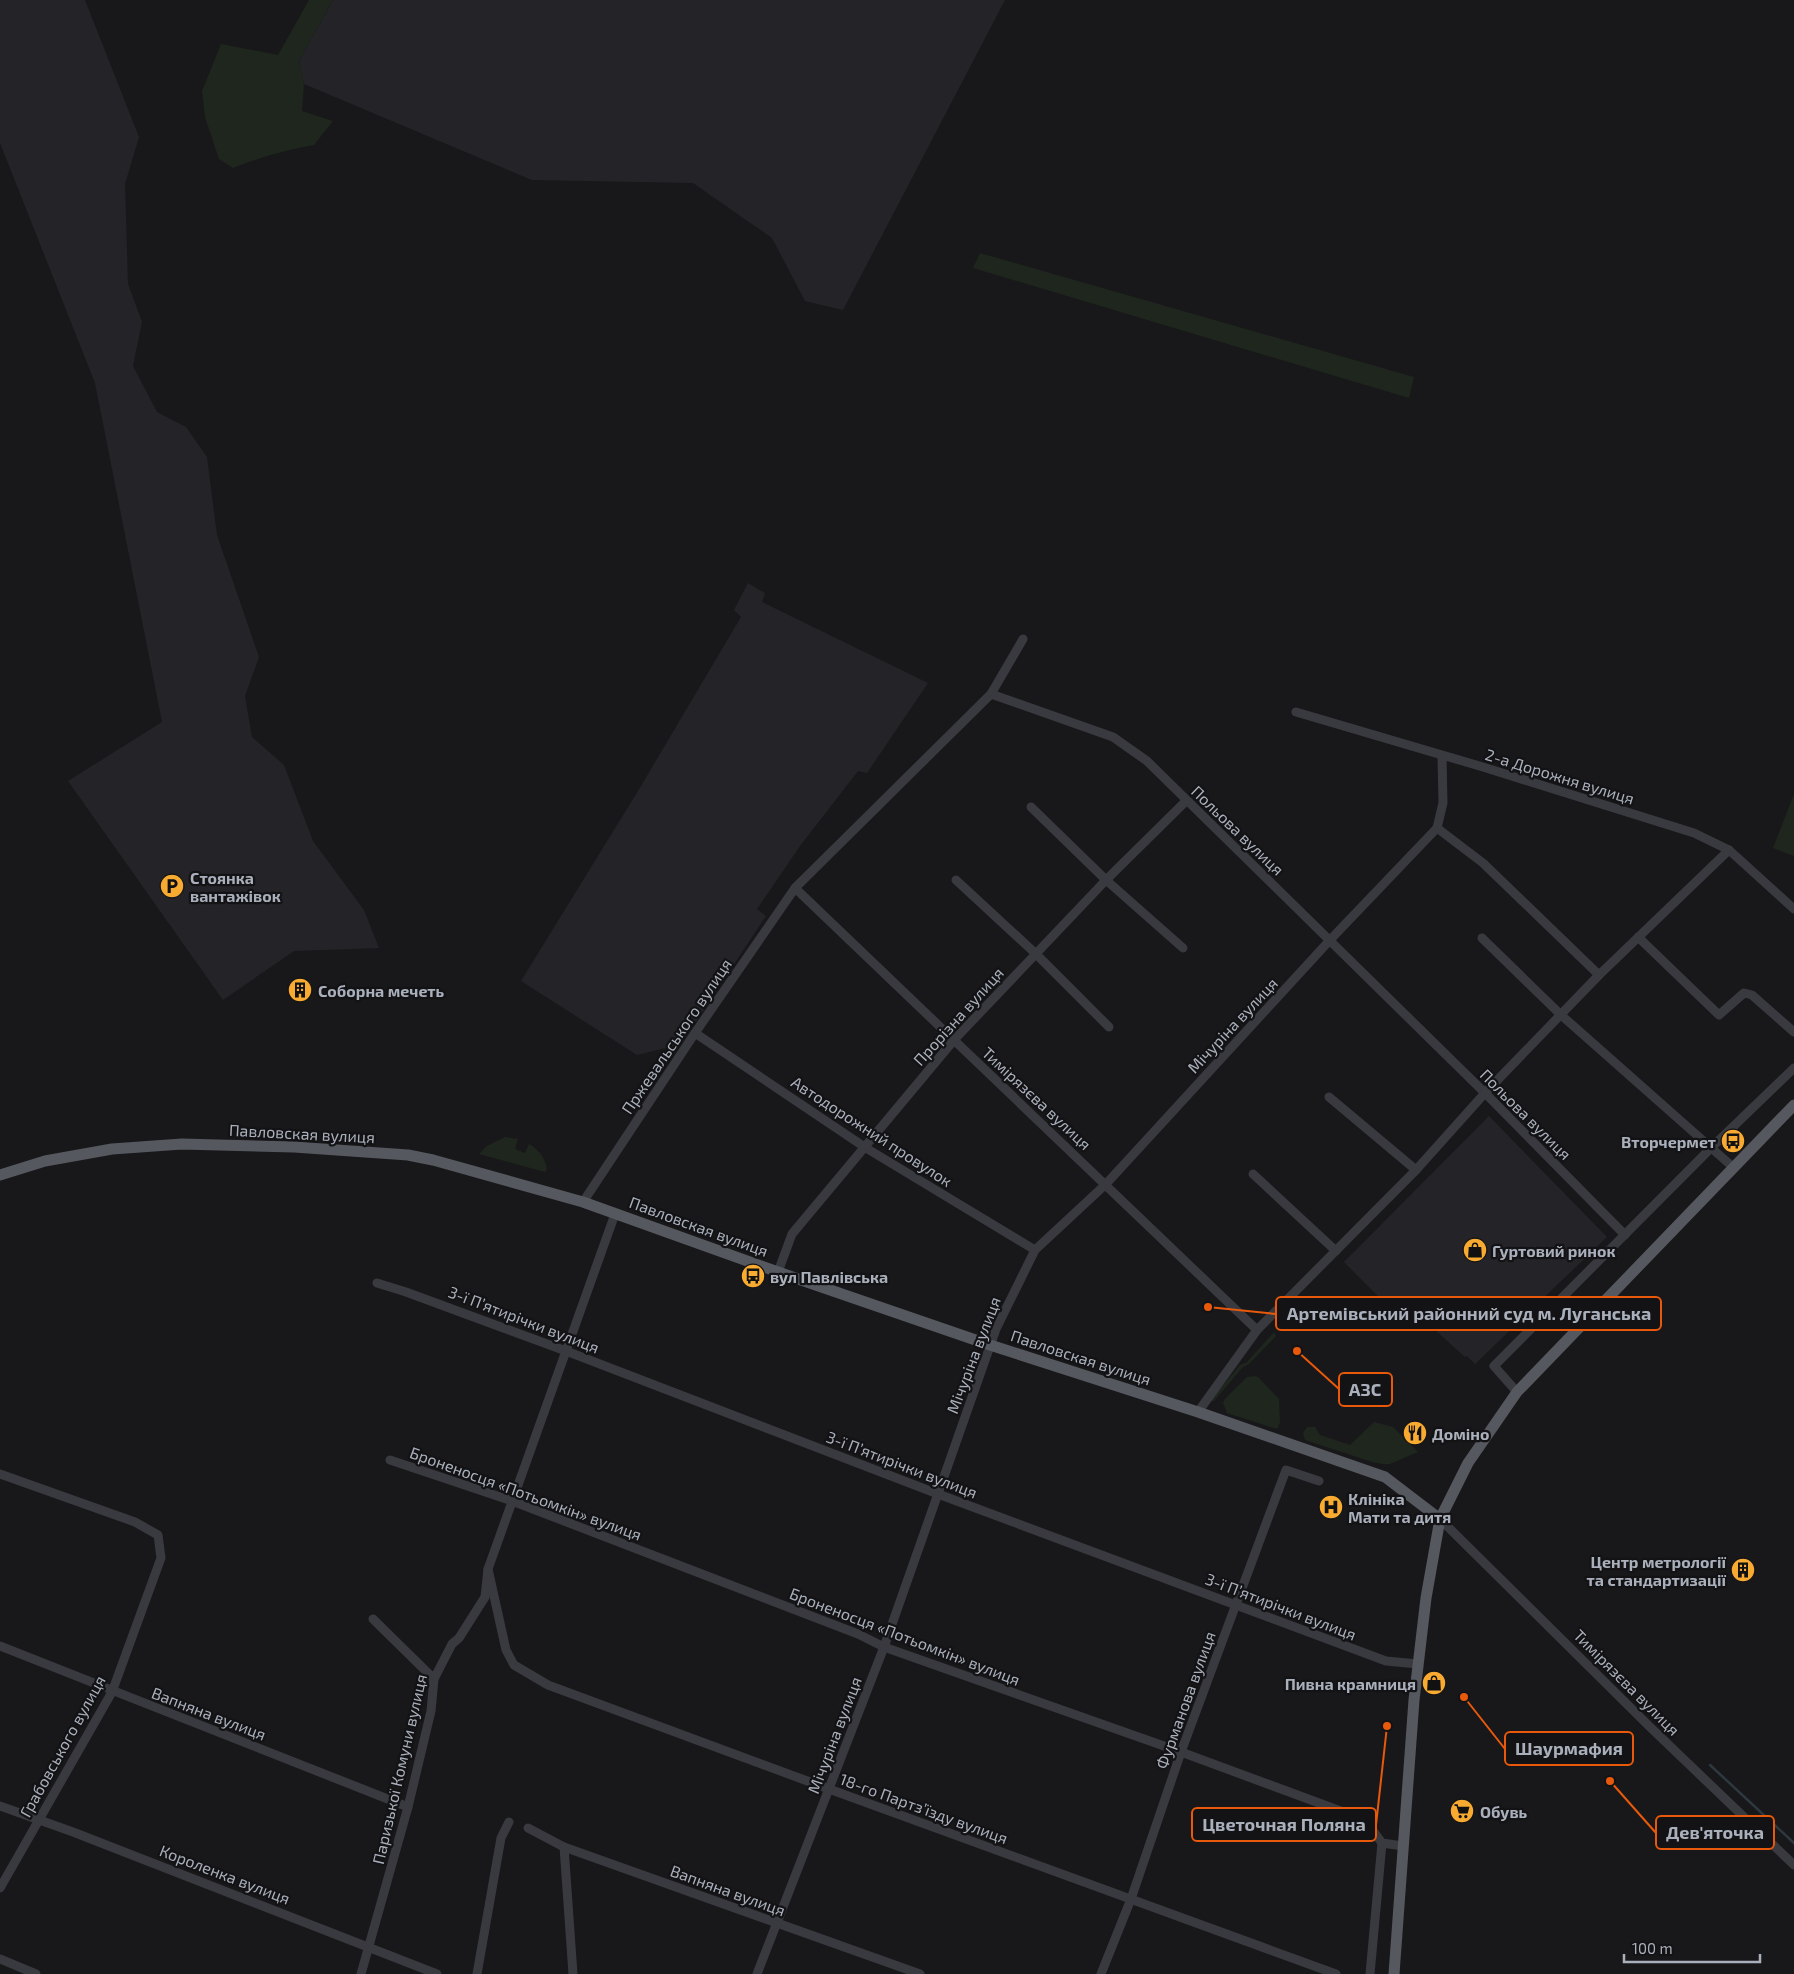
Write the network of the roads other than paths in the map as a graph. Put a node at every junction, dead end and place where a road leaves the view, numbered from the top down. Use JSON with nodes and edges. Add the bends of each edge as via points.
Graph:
{"nodes":[{"id":1,"x":1023,"y":639,"type":"dead end"},
{"id":2,"x":990,"y":694,"type":"junction"},
{"id":3,"x":1296,"y":712,"type":"dead end"},
{"id":4,"x":1442,"y":757,"type":"junction"},
{"id":5,"x":1186,"y":801,"type":"junction"},
{"id":6,"x":1031,"y":807,"type":"dead end"},
{"id":7,"x":1437,"y":828,"type":"junction"},
{"id":8,"x":1728,"y":850,"type":"junction"},
{"id":9,"x":956,"y":880,"type":"dead end"},
{"id":10,"x":1106,"y":880,"type":"junction"},
{"id":11,"x":795,"y":888,"type":"junction"},
{"id":12,"x":1794,"y":909,"type":"edge"},
{"id":13,"x":1638,"y":937,"type":"junction"},
{"id":14,"x":1482,"y":938,"type":"dead end"},
{"id":15,"x":1330,"y":940,"type":"junction"},
{"id":16,"x":1183,"y":948,"type":"dead end"},
{"id":17,"x":1035,"y":953,"type":"junction"},
{"id":18,"x":1599,"y":975,"type":"junction"},
{"id":19,"x":1561,"y":1015,"type":"junction"},
{"id":20,"x":1109,"y":1027,"type":"dead end"},
{"id":21,"x":1794,"y":1032,"type":"edge"},
{"id":22,"x":695,"y":1033,"type":"junction"},
{"id":23,"x":954,"y":1040,"type":"junction"},
{"id":24,"x":1794,"y":1068,"type":"edge"},
{"id":25,"x":1485,"y":1093,"type":"junction"},
{"id":26,"x":1329,"y":1097,"type":"dead end"},
{"id":27,"x":1794,"y":1106,"type":"edge"},
{"id":28,"x":866,"y":1148,"type":"junction"},
{"id":29,"x":1711,"y":1148,"type":"junction"},
{"id":30,"x":1734,"y":1168,"type":"junction"},
{"id":31,"x":1416,"y":1170,"type":"junction"},
{"id":32,"x":1254,"y":1174,"type":"dead end"},
{"id":33,"x":0,"y":1175,"type":"edge"},
{"id":34,"x":1106,"y":1184,"type":"junction"},
{"id":35,"x":583,"y":1202,"type":"junction"},
{"id":36,"x":615,"y":1214,"type":"junction"},
{"id":37,"x":1625,"y":1235,"type":"junction"},
{"id":38,"x":1035,"y":1250,"type":"junction"},
{"id":39,"x":1336,"y":1251,"type":"junction"},
{"id":40,"x":778,"y":1272,"type":"junction"},
{"id":41,"x":377,"y":1283,"type":"dead end"},
{"id":42,"x":1257,"y":1330,"type":"junction"},
{"id":43,"x":990,"y":1345,"type":"junction"},
{"id":44,"x":566,"y":1351,"type":"junction"},
{"id":45,"x":1516,"y":1392,"type":"junction"},
{"id":46,"x":1198,"y":1412,"type":"junction"},
{"id":47,"x":390,"y":1460,"type":"dead end"},
{"id":48,"x":0,"y":1474,"type":"edge"},
{"id":49,"x":1319,"y":1482,"type":"dead end"},
{"id":50,"x":938,"y":1494,"type":"junction"},
{"id":51,"x":512,"y":1501,"type":"junction"},
{"id":52,"x":1440,"y":1519,"type":"junction"},
{"id":53,"x":488,"y":1569,"type":"junction"},
{"id":54,"x":1236,"y":1604,"type":"junction"},
{"id":55,"x":373,"y":1619,"type":"dead end"},
{"id":56,"x":0,"y":1646,"type":"edge"},
{"id":57,"x":884,"y":1647,"type":"junction"},
{"id":58,"x":1418,"y":1664,"type":"junction"},
{"id":59,"x":434,"y":1678,"type":"junction"},
{"id":60,"x":112,"y":1692,"type":"junction"},
{"id":61,"x":1181,"y":1752,"type":"junction"},
{"id":62,"x":829,"y":1790,"type":"junction"},
{"id":63,"x":0,"y":1806,"type":"edge"},
{"id":64,"x":408,"y":1807,"type":"junction"},
{"id":65,"x":39,"y":1820,"type":"junction"},
{"id":66,"x":509,"y":1822,"type":"dead end"},
{"id":67,"x":528,"y":1828,"type":"dead end"},
{"id":68,"x":1382,"y":1842,"type":"junction"},
{"id":69,"x":1404,"y":1846,"type":"junction"},
{"id":70,"x":564,"y":1847,"type":"junction"},
{"id":71,"x":1794,"y":1865,"type":"edge"},
{"id":72,"x":0,"y":1888,"type":"edge"},
{"id":73,"x":1131,"y":1899,"type":"junction"},
{"id":74,"x":777,"y":1924,"type":"junction"},
{"id":75,"x":370,"y":1947,"type":"junction"},
{"id":76,"x":0,"y":1959,"type":"edge"},
{"id":77,"x":36,"y":1974,"type":"edge"},
{"id":78,"x":361,"y":1974,"type":"edge"},
{"id":79,"x":437,"y":1974,"type":"edge"},
{"id":80,"x":477,"y":1974,"type":"edge"},
{"id":81,"x":573,"y":1974,"type":"edge"},
{"id":82,"x":757,"y":1974,"type":"edge"},
{"id":83,"x":920,"y":1974,"type":"edge"},
{"id":84,"x":1101,"y":1974,"type":"edge"},
{"id":85,"x":1336,"y":1974,"type":"edge"},
{"id":86,"x":1370,"y":1974,"type":"edge"},
{"id":87,"x":1394,"y":1974,"type":"edge"}],
"edges":[{"from":1,"to":2,"type":"street"},
{"from":2,"to":5,"type":"street","name":"Польова вулиця","via":[[1113,737],[1147,761]]},
{"from":2,"to":11,"type":"street"},
{"from":3,"to":4,"type":"street","name":"2-а Дорожня вулиця"},
{"from":4,"to":7,"type":"street","via":[[1443,803]]},
{"from":4,"to":8,"type":"street","name":"2-а Дорожня вулиця","via":[[1694,833]]},
{"from":5,"to":10,"type":"street","name":"Прорізна вулиця"},
{"from":5,"to":15,"type":"street","name":"Польова вулиця"},
{"from":6,"to":10,"type":"street"},
{"from":7,"to":15,"type":"street","name":"Мічуріна вулиця"},
{"from":7,"to":18,"type":"street","via":[[1483,863]]},
{"from":8,"to":12,"type":"street","name":"2-а Дорожня вулиця"},
{"from":8,"to":13,"type":"street"},
{"from":9,"to":17,"type":"street"},
{"from":10,"to":16,"type":"street"},
{"from":10,"to":17,"type":"street","name":"Прорізна вулиця"},
{"from":11,"to":22,"type":"street","name":"Пржевальського вулиця"},
{"from":11,"to":23,"type":"street","name":"Тимірязєва вулиця"},
{"from":13,"to":18,"type":"street"},
{"from":13,"to":21,"type":"street","via":[[1719,1015],[1744,993],[1752,994]]},
{"from":14,"to":19,"type":"street"},
{"from":15,"to":25,"type":"street","name":"Польова вулиця"},
{"from":15,"to":34,"type":"street","name":"Мічуріна вулиця"},
{"from":17,"to":20,"type":"street"},
{"from":17,"to":23,"type":"street","name":"Прорізна вулиця"},
{"from":18,"to":19,"type":"street"},
{"from":19,"to":25,"type":"street"},
{"from":19,"to":29,"type":"street"},
{"from":22,"to":28,"type":"street","name":"Автодорожний провулок"},
{"from":22,"to":35,"type":"street","name":"Пржевальського вулиця"},
{"from":23,"to":28,"type":"street","name":"Прорізна вулиця"},
{"from":23,"to":34,"type":"street","name":"Тимірязєва вулиця"},
{"from":24,"to":29,"type":"street"},
{"from":25,"to":31,"type":"street"},
{"from":25,"to":37,"type":"street","name":"Польова вулиця"},
{"from":26,"to":31,"type":"street"},
{"from":27,"to":30,"type":"main road"},
{"from":28,"to":38,"type":"street","name":"Автодорожний провулок"},
{"from":28,"to":40,"type":"street","name":"Прорізна вулиця","via":[[792,1234]]},
{"from":29,"to":30,"type":"street"},
{"from":29,"to":37,"type":"street"},
{"from":30,"to":45,"type":"main road"},
{"from":31,"to":39,"type":"street"},
{"from":32,"to":39,"type":"street"},
{"from":33,"to":35,"type":"main road","name":"Павловская вулиця","via":[[45,1161],[112,1149],[182,1144],[294,1146],[434,1160]]},
{"from":34,"to":38,"type":"street","name":"Мічуріна вулиця"},
{"from":34,"to":42,"type":"street","name":"Тимірязєва вулиця"},
{"from":35,"to":36,"type":"main road","name":"Павловская вулиця"},
{"from":36,"to":40,"type":"main road","name":"Павловская вулиця"},
{"from":36,"to":44,"type":"street","name":"Паризької Комуни вулиця"},
{"from":37,"to":45,"type":"street","via":[[1494,1366]]},
{"from":38,"to":43,"type":"street","name":"Мічуріна вулиця"},
{"from":39,"to":42,"type":"street"},
{"from":40,"to":43,"type":"main road","name":"Павловская вулиця"},
{"from":41,"to":44,"type":"street","name":"3-ї П’ятирічки вулиця"},
{"from":42,"to":46,"type":"street"},
{"from":43,"to":46,"type":"main road","name":"Павловская вулиця"},
{"from":43,"to":50,"type":"street","name":"Мічуріна вулиця"},
{"from":44,"to":50,"type":"street","name":"3-ї П’ятирічки вулиця"},
{"from":44,"to":51,"type":"street","name":"Паризької Комуни вулиця"},
{"from":45,"to":52,"type":"main road","via":[[1468,1462]]},
{"from":46,"to":52,"type":"main road","name":"Павловская вулиця","via":[[1385,1477]]},
{"from":47,"to":51,"type":"street","name":"Броненосця «Потьомкін» вулиця"},
{"from":48,"to":60,"type":"street","name":"Грабовського вулиця","via":[[135,1522],[158,1534],[161,1558]]},
{"from":49,"to":54,"type":"street","name":"Фурманова вулиця","via":[[1286,1470]]},
{"from":50,"to":54,"type":"street","name":"3-ї П’ятирічки вулиця"},
{"from":50,"to":57,"type":"street","name":"Мічуріна вулиця"},
{"from":51,"to":53,"type":"street","name":"Паризької Комуни вулиця"},
{"from":51,"to":57,"type":"street","name":"Броненосця «Потьомкін» вулиця","via":[[858,1634]]},
{"from":52,"to":58,"type":"main road"},
{"from":52,"to":71,"type":"street","name":"Тимірязєва вулиця"},
{"from":53,"to":59,"type":"street","name":"Паризької Комуни вулиця","via":[[485,1597],[460,1638],[452,1644]]},
{"from":53,"to":62,"type":"street","name":"18-го Партз’їзду вулиця","via":[[506,1650],[514,1665],[548,1685]]},
{"from":54,"to":58,"type":"street","name":"3-ї П’ятирічки вулиця","via":[[1386,1661]]},
{"from":54,"to":61,"type":"street","name":"Фурманова вулиця"},
{"from":55,"to":59,"type":"street"},
{"from":56,"to":60,"type":"street","name":"Вапняна вулиця"},
{"from":57,"to":61,"type":"street","name":"Броненосця «Потьомкін» вулиця"},
{"from":57,"to":62,"type":"street","name":"Мічуріна вулиця"},
{"from":58,"to":69,"type":"main road"},
{"from":59,"to":64,"type":"street","name":"Паризької Комуни вулиця","via":[[431,1711]]},
{"from":60,"to":64,"type":"street","name":"Вапняна вулиця"},
{"from":60,"to":65,"type":"street","name":"Грабовського вулиця"},
{"from":61,"to":68,"type":"street","name":"Броненосця «Потьомкін» вулиця","via":[[1365,1820]]},
{"from":61,"to":73,"type":"street","name":"Фурманова вулиця"},
{"from":62,"to":73,"type":"street","name":"18-го Партз’їзду вулиця"},
{"from":62,"to":74,"type":"street","name":"Мічуріна вулиця"},
{"from":63,"to":65,"type":"street","name":"Короленка вулиця"},
{"from":64,"to":75,"type":"street","name":"Паризької Комуни вулиця"},
{"from":65,"to":72,"type":"street","name":"Грабовського вулиця"},
{"from":65,"to":75,"type":"street","name":"Короленка вулиця"},
{"from":66,"to":80,"type":"street","via":[[501,1838]]},
{"from":67,"to":70,"type":"street","name":"Вапняна вулиця"},
{"from":68,"to":69,"type":"street"},
{"from":68,"to":86,"type":"street"},
{"from":69,"to":87,"type":"main road"},
{"from":70,"to":74,"type":"street","name":"Вапняна вулиця"},
{"from":70,"to":81,"type":"street"},
{"from":73,"to":84,"type":"street","name":"Фурманова вулиця"},
{"from":73,"to":85,"type":"street","name":"18-го Партз’їзду вулиця"},
{"from":74,"to":82,"type":"street","name":"Мічуріна вулиця"},
{"from":74,"to":83,"type":"street","name":"Вапняна вулиця"},
{"from":75,"to":78,"type":"street","name":"Паризької Комуни вулиця"},
{"from":75,"to":79,"type":"street","name":"Короленка вулиця"},
{"from":76,"to":77,"type":"street"}]}
